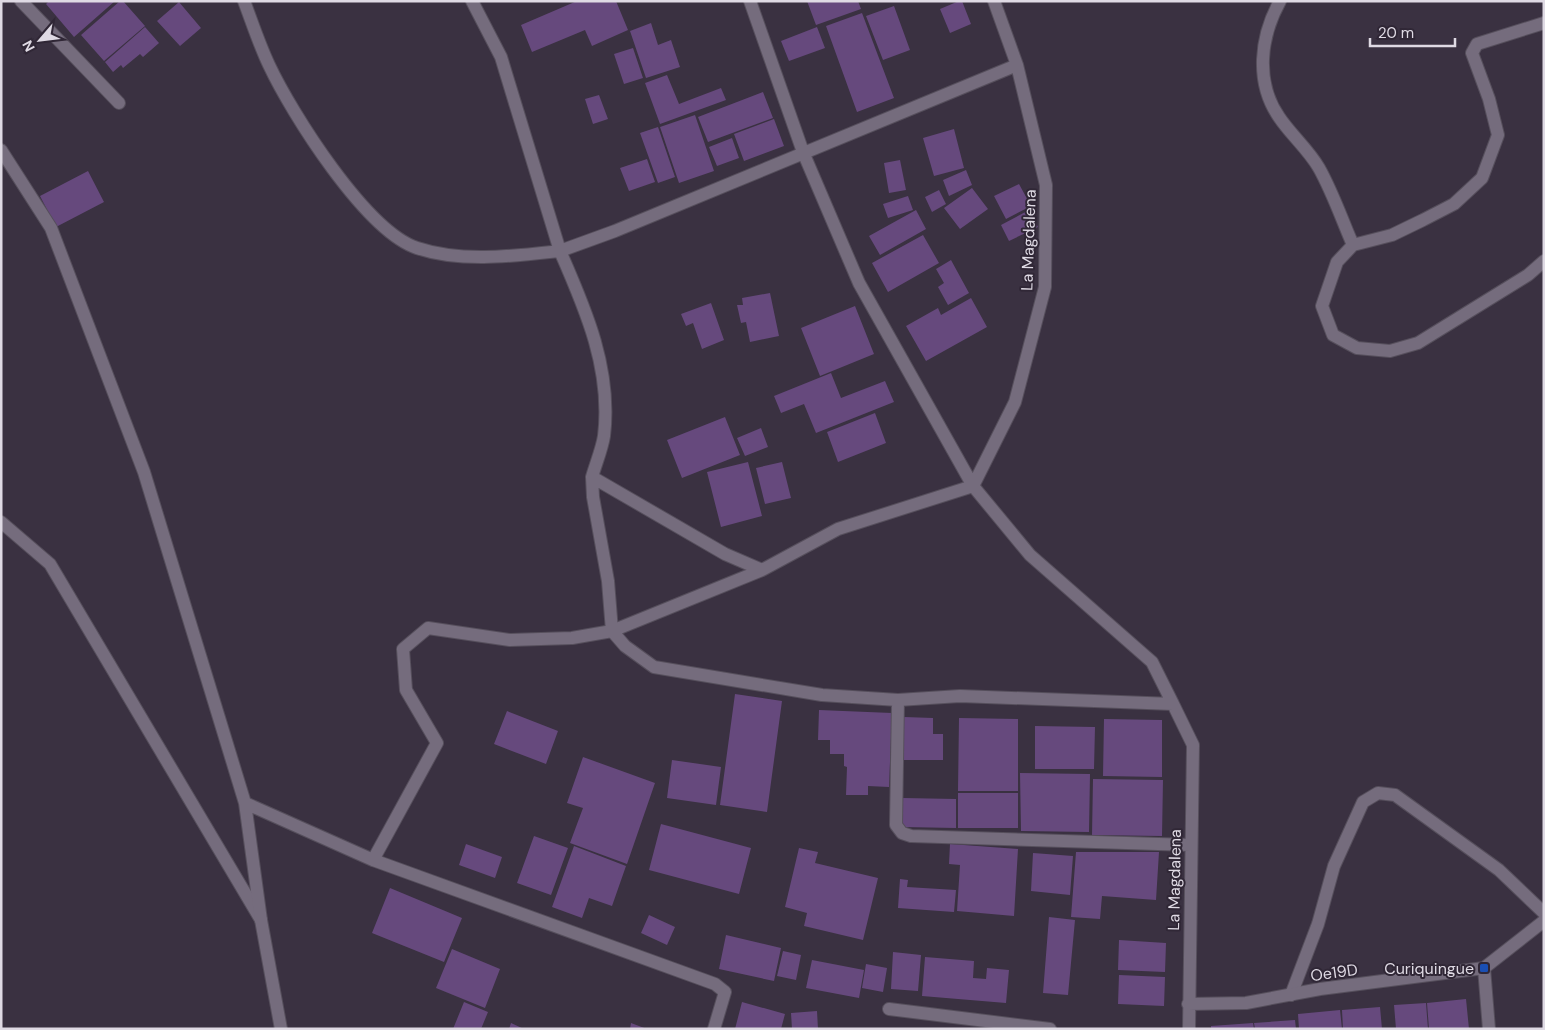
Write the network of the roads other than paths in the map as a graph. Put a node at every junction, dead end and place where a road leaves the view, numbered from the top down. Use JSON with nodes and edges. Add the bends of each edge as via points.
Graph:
{"nodes":[{"id":1,"x":21,"y":1,"type":"edge"},
{"id":2,"x":244,"y":1,"type":"edge"},
{"id":3,"x":472,"y":1,"type":"edge"},
{"id":4,"x":750,"y":1,"type":"edge"},
{"id":5,"x":994,"y":1,"type":"edge"},
{"id":6,"x":1280,"y":1,"type":"edge"},
{"id":7,"x":1544,"y":23,"type":"edge"},
{"id":8,"x":1017,"y":64,"type":"junction"},
{"id":9,"x":119,"y":103,"type":"dead end"},
{"id":10,"x":1,"y":150,"type":"edge"},
{"id":11,"x":803,"y":152,"type":"junction"},
{"id":12,"x":1353,"y":245,"type":"junction"},
{"id":13,"x":560,"y":251,"type":"junction"},
{"id":14,"x":1544,"y":261,"type":"edge"},
{"id":15,"x":592,"y":477,"type":"junction"},
{"id":16,"x":973,"y":486,"type":"junction"},
{"id":17,"x":1,"y":522,"type":"edge"},
{"id":18,"x":762,"y":570,"type":"junction"},
{"id":19,"x":612,"y":631,"type":"junction"},
{"id":20,"x":898,"y":700,"type":"junction"},
{"id":21,"x":1173,"y":704,"type":"junction"},
{"id":22,"x":245,"y":804,"type":"junction"},
{"id":23,"x":1190,"y":845,"type":"junction"},
{"id":24,"x":373,"y":860,"type":"junction"},
{"id":25,"x":1544,"y":913,"type":"edge"},
{"id":26,"x":261,"y":920,"type":"junction"},
{"id":27,"x":1544,"y":922,"type":"edge"},
{"id":28,"x":1484,"y":968,"type":"junction"},
{"id":29,"x":1291,"y":995,"type":"junction"},
{"id":30,"x":1188,"y":1004,"type":"junction"},
{"id":31,"x":888,"y":1008,"type":"dead end"},
{"id":32,"x":281,"y":1029,"type":"edge"},
{"id":33,"x":714,"y":1029,"type":"edge"},
{"id":34,"x":1050,"y":1029,"type":"edge"},
{"id":35,"x":1189,"y":1029,"type":"edge"},
{"id":36,"x":1489,"y":1029,"type":"edge"}],
"edges":[{"from":1,"to":9,"type":"street"},
{"from":2,"to":13,"type":"street","via":[[269,65],[307,130],[343,184],[380,225],[416,248],[447,255],[504,257]]},
{"from":3,"to":13,"type":"street","via":[[501,57]]},
{"from":4,"to":11,"type":"street","name":"La Magdalena"},
{"from":5,"to":8,"type":"street","name":"La Magdalena"},
{"from":6,"to":12,"type":"street","via":[[1266,38],[1262,72],[1266,93],[1279,117],[1318,167]]},
{"from":7,"to":12,"type":"street","via":[[1477,44],[1472,53],[1498,135],[1482,178],[1454,204],[1392,235]]},
{"from":8,"to":11,"type":"street"},
{"from":8,"to":16,"type":"street","name":"La Magdalena","via":[[1046,185],[1045,287],[1015,402]]},
{"from":10,"to":22,"type":"street","via":[[51,228],[144,472]]},
{"from":11,"to":13,"type":"street"},
{"from":11,"to":16,"type":"street","name":"La Magdalena","via":[[859,283]]},
{"from":12,"to":14,"type":"street","via":[[1337,262],[1322,306],[1332,335],[1357,348],[1390,351],[1418,343],[1528,275]]},
{"from":13,"to":15,"type":"street","via":[[585,308],[601,362],[606,398],[604,437]]},
{"from":15,"to":18,"type":"street","via":[[725,554]]},
{"from":15,"to":19,"type":"street"},
{"from":16,"to":18,"type":"street","via":[[838,529]]},
{"from":16,"to":21,"type":"street","name":"La Magdalena","via":[[1030,555],[1152,662]]},
{"from":17,"to":26,"type":"street","via":[[50,564]]},
{"from":18,"to":19,"type":"street"},
{"from":19,"to":20,"type":"street","via":[[625,646],[654,667],[822,695]]},
{"from":19,"to":24,"type":"street","via":[[572,638],[510,640],[428,628],[403,649],[406,690],[437,743]]},
{"from":20,"to":21,"type":"street","via":[[960,696]]},
{"from":20,"to":23,"type":"street","via":[[896,825],[902,833],[911,836]]},
{"from":21,"to":23,"type":"street","name":"La Magdalena","via":[[1193,745]]},
{"from":22,"to":24,"type":"street"},
{"from":22,"to":26,"type":"street"},
{"from":23,"to":30,"type":"street","name":"La Magdalena"},
{"from":24,"to":33,"type":"street","via":[[715,984],[725,992]]},
{"from":25,"to":29,"type":"street","via":[[1499,870],[1395,795],[1378,793],[1363,802],[1334,866],[1318,924]]},
{"from":26,"to":32,"type":"street"},
{"from":27,"to":28,"type":"street"},
{"from":28,"to":29,"type":"street","name":"Oe19D"},
{"from":28,"to":36,"type":"street"},
{"from":29,"to":30,"type":"street","name":"Oe19D","via":[[1246,1003]]},
{"from":30,"to":35,"type":"street","name":"La Magdalena"},
{"from":31,"to":34,"type":"street"}]}
